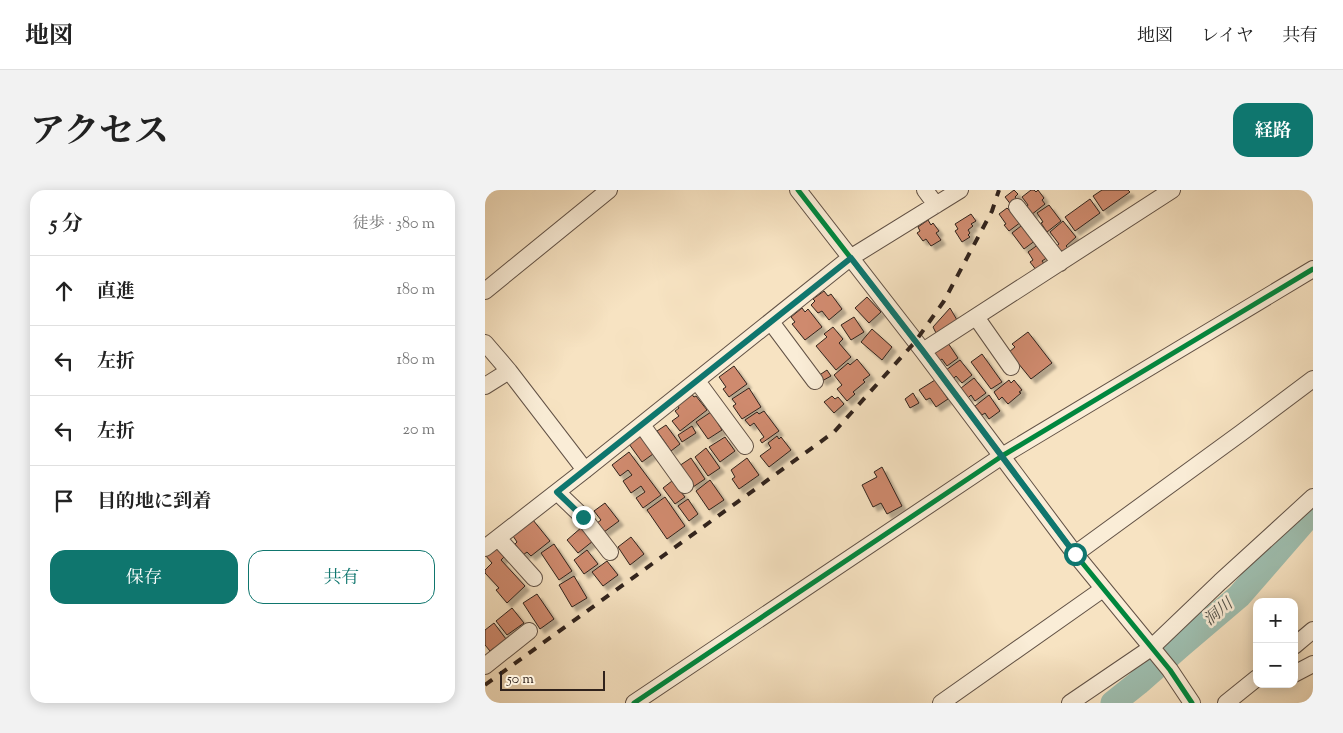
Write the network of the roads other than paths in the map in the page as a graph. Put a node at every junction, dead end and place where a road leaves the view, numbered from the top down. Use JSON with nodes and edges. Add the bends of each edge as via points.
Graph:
{"nodes":[{"id":1,"x":609,"y":190,"type":"edge"},
{"id":2,"x":798,"y":190,"type":"edge"},
{"id":3,"x":925,"y":190,"type":"edge"},
{"id":4,"x":960,"y":190,"type":"edge"},
{"id":5,"x":1173,"y":190,"type":"edge"},
{"id":6,"x":936,"y":205,"type":"junction"},
{"id":7,"x":1017,"y":207,"type":"dead end"},
{"id":8,"x":851,"y":258,"type":"junction"},
{"id":9,"x":1060,"y":263,"type":"junction"},
{"id":10,"x":1313,"y":269,"type":"edge"},
{"id":11,"x":485,"y":291,"type":"edge"},
{"id":12,"x":976,"y":317,"type":"junction"},
{"id":13,"x":771,"y":322,"type":"junction"},
{"id":14,"x":485,"y":343,"type":"edge"},
{"id":15,"x":923,"y":351,"type":"junction"},
{"id":16,"x":1011,"y":367,"type":"dead end"},
{"id":17,"x":509,"y":371,"type":"junction"},
{"id":18,"x":1313,"y":379,"type":"edge"},
{"id":19,"x":697,"y":381,"type":"junction"},
{"id":20,"x":815,"y":381,"type":"dead end"},
{"id":21,"x":485,"y":386,"type":"edge"},
{"id":22,"x":642,"y":425,"type":"junction"},
{"id":23,"x":745,"y":446,"type":"dead end"},
{"id":24,"x":1001,"y":456,"type":"junction"},
{"id":25,"x":585,"y":470,"type":"junction"},
{"id":26,"x":685,"y":486,"type":"dead end"},
{"id":27,"x":557,"y":492,"type":"junction"},
{"id":28,"x":1313,"y":497,"type":"edge"},
{"id":29,"x":498,"y":538,"type":"junction"},
{"id":30,"x":485,"y":548,"type":"edge"},
{"id":31,"x":610,"y":552,"type":"dead end"},
{"id":32,"x":1075,"y":554,"type":"junction"},
{"id":33,"x":534,"y":578,"type":"dead end"},
{"id":34,"x":1103,"y":589,"type":"junction"},
{"id":35,"x":1313,"y":630,"type":"edge"},
{"id":36,"x":529,"y":631,"type":"dead end"},
{"id":37,"x":1298,"y":643,"type":"edge"},
{"id":38,"x":1153,"y":651,"type":"junction"},
{"id":39,"x":1313,"y":664,"type":"edge"},
{"id":40,"x":485,"y":666,"type":"edge"},
{"id":41,"x":1298,"y":672,"type":"edge"},
{"id":42,"x":1253,"y":681,"type":"edge"},
{"id":43,"x":634,"y":703,"type":"edge"},
{"id":44,"x":941,"y":703,"type":"edge"},
{"id":45,"x":1070,"y":703,"type":"edge"},
{"id":46,"x":1192,"y":703,"type":"edge"},
{"id":47,"x":1226,"y":703,"type":"edge"}],
"edges":[{"from":1,"to":11,"type":"street"},
{"from":2,"to":8,"type":"street"},
{"from":3,"to":6,"type":"street"},
{"from":4,"to":6,"type":"street"},
{"from":5,"to":9,"type":"street"},
{"from":6,"to":8,"type":"street"},
{"from":7,"to":9,"type":"street"},
{"from":8,"to":13,"type":"street"},
{"from":8,"to":15,"type":"street"},
{"from":9,"to":12,"type":"street"},
{"from":10,"to":24,"type":"street"},
{"from":12,"to":15,"type":"street"},
{"from":12,"to":16,"type":"street"},
{"from":13,"to":19,"type":"street"},
{"from":13,"to":20,"type":"street"},
{"from":14,"to":17,"type":"street"},
{"from":15,"to":24,"type":"street"},
{"from":17,"to":21,"type":"street"},
{"from":17,"to":25,"type":"street"},
{"from":18,"to":32,"type":"street"},
{"from":19,"to":22,"type":"street"},
{"from":19,"to":23,"type":"street"},
{"from":22,"to":25,"type":"street"},
{"from":22,"to":26,"type":"street"},
{"from":24,"to":32,"type":"street"},
{"from":24,"to":43,"type":"street"},
{"from":25,"to":27,"type":"street"},
{"from":27,"to":29,"type":"street"},
{"from":27,"to":31,"type":"street","via":[[583,517]]},
{"from":28,"to":38,"type":"street","via":[[1220,582]]},
{"from":29,"to":30,"type":"street"},
{"from":29,"to":33,"type":"street"},
{"from":32,"to":34,"type":"street"},
{"from":34,"to":38,"type":"street"},
{"from":34,"to":44,"type":"street"},
{"from":35,"to":37,"type":"street"},
{"from":36,"to":40,"type":"street"},
{"from":38,"to":45,"type":"street"},
{"from":38,"to":46,"type":"street"},
{"from":39,"to":41,"type":"street"},
{"from":42,"to":47,"type":"street"}]}
